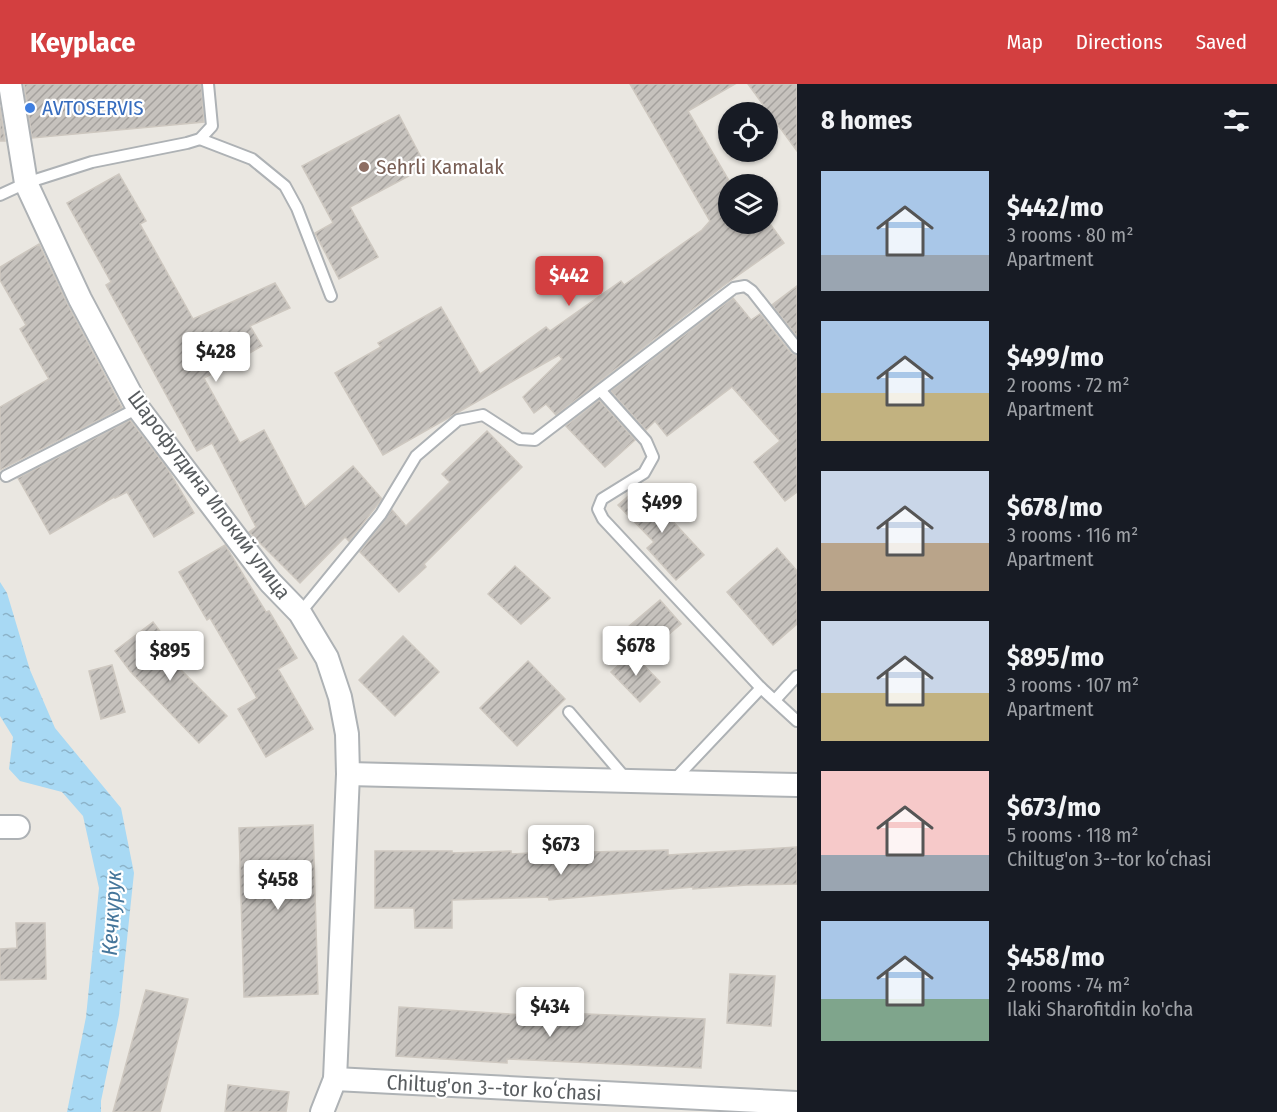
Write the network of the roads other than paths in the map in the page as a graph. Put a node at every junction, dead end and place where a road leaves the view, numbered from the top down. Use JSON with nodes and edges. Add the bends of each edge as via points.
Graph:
{"nodes":[{"id":1,"x":10,"y":84,"type":"edge"},
{"id":2,"x":208,"y":84,"type":"edge"},
{"id":3,"x":201,"y":138,"type":"junction"},
{"id":4,"x":26,"y":183,"type":"junction"},
{"id":5,"x":0,"y":195,"type":"edge"},
{"id":6,"x":331,"y":297,"type":"dead end"},
{"id":7,"x":797,"y":348,"type":"edge"},
{"id":8,"x":601,"y":391,"type":"junction"},
{"id":9,"x":138,"y":408,"type":"junction"},
{"id":10,"x":6,"y":476,"type":"dead end"},
{"id":11,"x":300,"y":613,"type":"junction"},
{"id":12,"x":797,"y":676,"type":"edge"},
{"id":13,"x":761,"y":688,"type":"junction"},
{"id":14,"x":775,"y":700,"type":"junction"},
{"id":15,"x":569,"y":712,"type":"dead end"},
{"id":16,"x":797,"y":721,"type":"edge"},
{"id":17,"x":348,"y":774,"type":"junction"},
{"id":18,"x":627,"y":780,"type":"junction"},
{"id":19,"x":673,"y":781,"type":"junction"},
{"id":20,"x":797,"y":785,"type":"edge"},
{"id":21,"x":335,"y":1079,"type":"junction"},
{"id":22,"x":782,"y":1108,"type":"edge"},
{"id":23,"x":322,"y":1112,"type":"edge"}],
"edges":[{"from":1,"to":4,"type":"street","name":"Шарофутдина Илокий улица"},
{"from":2,"to":3,"type":"lane","via":[[212,126]]},
{"from":3,"to":4,"type":"lane","via":[[92,162]]},
{"from":3,"to":6,"type":"lane","via":[[252,159],[285,186]]},
{"from":4,"to":5,"type":"lane"},
{"from":4,"to":9,"type":"street","name":"Шарофутдина Илокий улица","via":[[80,299]]},
{"from":7,"to":8,"type":"lane","via":[[752,291],[745,286],[734,288]]},
{"from":8,"to":11,"type":"lane","via":[[535,440],[520,439],[483,415],[458,420],[416,456],[381,514]]},
{"from":8,"to":13,"type":"lane","via":[[646,441],[653,458],[644,473],[602,500],[598,509],[603,519]]},
{"from":9,"to":10,"type":"lane"},
{"from":9,"to":11,"type":"street","name":"Шарофутдина Илокий улица","via":[[270,582]]},
{"from":11,"to":17,"type":"street","name":"Шарофутдина Илокий улица","via":[[327,658],[340,697],[347,734]]},
{"from":12,"to":14,"type":"lane"},
{"from":13,"to":14,"type":"lane"},
{"from":13,"to":19,"type":"lane"},
{"from":14,"to":16,"type":"lane"},
{"from":15,"to":18,"type":"lane"},
{"from":17,"to":18,"type":"street"},
{"from":17,"to":21,"type":"street","name":"Шарофутдина Илокий улица"},
{"from":18,"to":19,"type":"street"},
{"from":19,"to":20,"type":"street"},
{"from":21,"to":22,"type":"street","name":"Chiltug'on 3--tor koʻchasi"},
{"from":21,"to":23,"type":"street","name":"Шарофутдина Илокий улица"}]}
